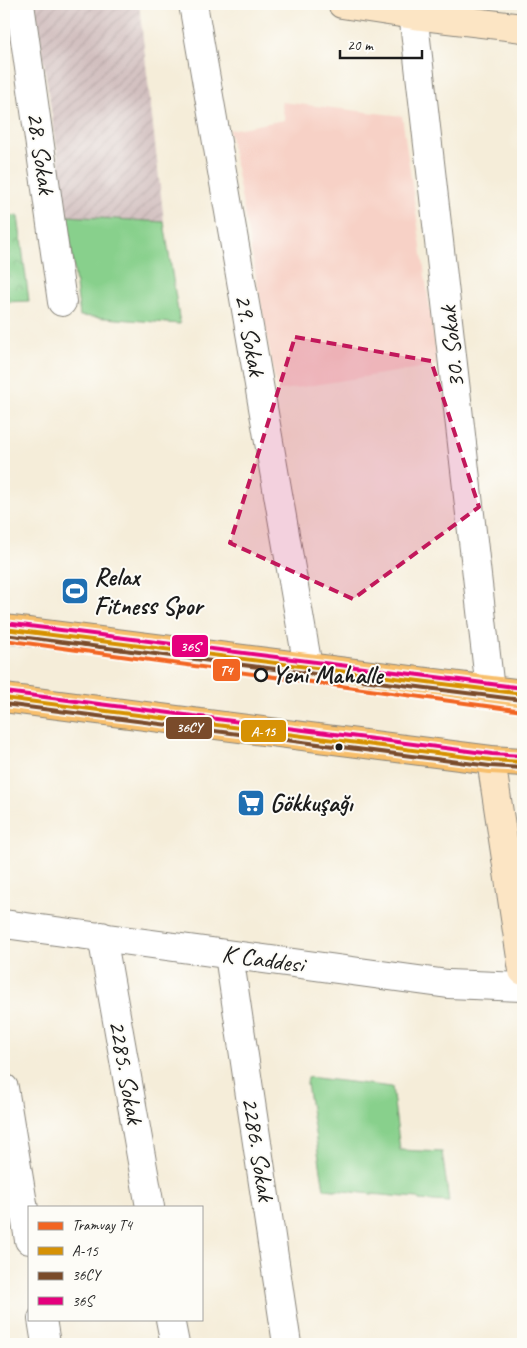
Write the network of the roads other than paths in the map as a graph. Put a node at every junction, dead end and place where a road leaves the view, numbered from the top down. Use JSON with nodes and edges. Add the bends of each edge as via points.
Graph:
{"nodes":[{"id":1,"x":20,"y":4,"type":"edge"},
{"id":2,"x":193,"y":4,"type":"edge"},
{"id":3,"x":342,"y":4,"type":"edge"},
{"id":4,"x":413,"y":10,"type":"edge"},
{"id":5,"x":523,"y":28,"type":"edge"},
{"id":6,"x":62,"y":302,"type":"dead end"},
{"id":7,"x":4,"y":629,"type":"edge"},
{"id":8,"x":308,"y":667,"type":"junction"},
{"id":9,"x":490,"y":690,"type":"junction"},
{"id":10,"x":523,"y":694,"type":"edge"},
{"id":11,"x":4,"y":698,"type":"edge"},
{"id":12,"x":491,"y":760,"type":"junction"},
{"id":13,"x":523,"y":762,"type":"edge"},
{"id":14,"x":4,"y":924,"type":"edge"},
{"id":15,"x":102,"y":936,"type":"junction"},
{"id":16,"x":229,"y":954,"type":"junction"},
{"id":17,"x":523,"y":970,"type":"edge"},
{"id":18,"x":523,"y":986,"type":"edge"},
{"id":19,"x":4,"y":1088,"type":"edge"},
{"id":20,"x":150,"y":1206,"type":"edge"},
{"id":21,"x":28,"y":1234,"type":"edge"},
{"id":22,"x":42,"y":1320,"type":"edge"},
{"id":23,"x":170,"y":1320,"type":"edge"},
{"id":24,"x":46,"y":1344,"type":"edge"},
{"id":25,"x":175,"y":1344,"type":"edge"},
{"id":26,"x":287,"y":1344,"type":"edge"}],
"edges":[{"from":1,"to":6,"type":"street","name":"28. Sokak"},
{"from":2,"to":8,"type":"street","name":"29. Sokak"},
{"from":3,"to":4,"type":"main road"},
{"from":4,"to":5,"type":"main road"},
{"from":4,"to":9,"type":"street","name":"30. Sokak"},
{"from":7,"to":8,"type":"main road"},
{"from":8,"to":9,"type":"main road"},
{"from":9,"to":10,"type":"main road"},
{"from":11,"to":12,"type":"main road"},
{"from":12,"to":13,"type":"main road"},
{"from":12,"to":17,"type":"main road"},
{"from":14,"to":15,"type":"street","name":"K Caddesi"},
{"from":15,"to":16,"type":"street","name":"K Caddesi"},
{"from":15,"to":20,"type":"street","name":"2285. Sokak"},
{"from":16,"to":18,"type":"street","name":"K Caddesi","via":[[448,984]]},
{"from":16,"to":26,"type":"street","name":"2286. Sokak"},
{"from":19,"to":21,"type":"street"},
{"from":22,"to":24,"type":"street"},
{"from":23,"to":25,"type":"street"}]}
